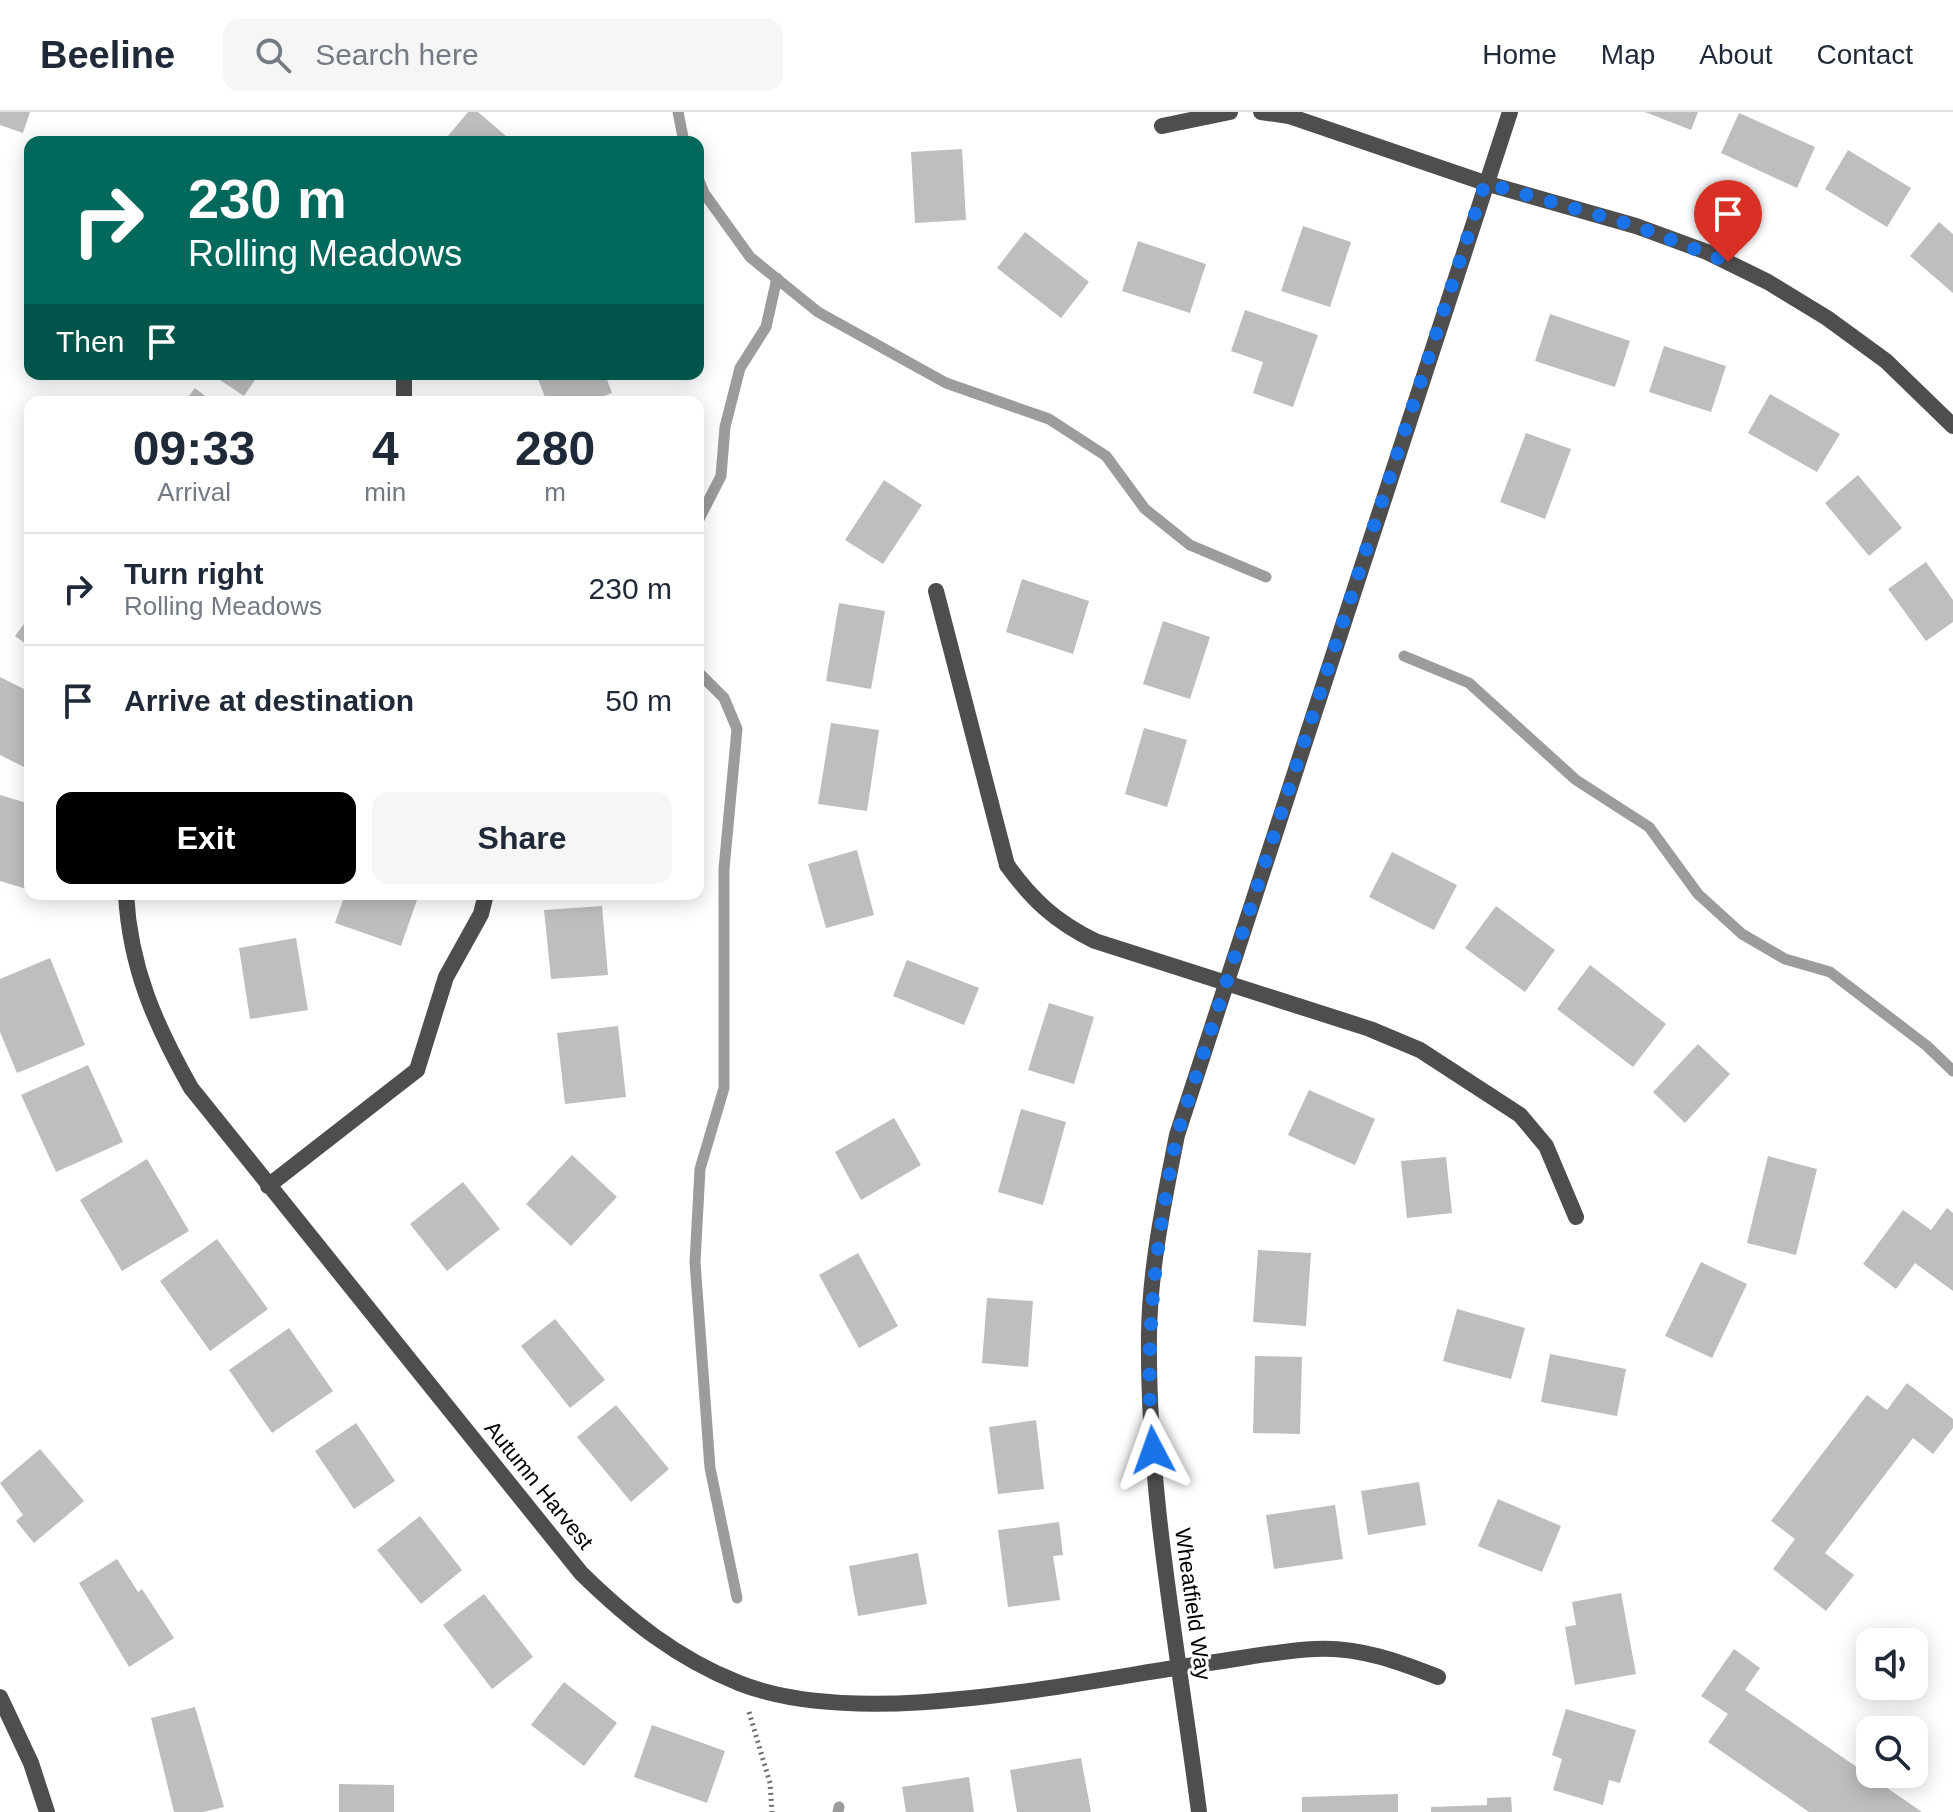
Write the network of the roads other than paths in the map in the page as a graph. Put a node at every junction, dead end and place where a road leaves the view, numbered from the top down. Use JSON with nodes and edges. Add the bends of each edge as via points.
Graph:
{"nodes":[{"id":1,"x":1230,"y":112,"type":"edge"},
{"id":2,"x":1261,"y":112,"type":"edge"},
{"id":3,"x":1510,"y":112,"type":"edge"},
{"id":4,"x":1162,"y":126,"type":"dead end"},
{"id":5,"x":1485,"y":183,"type":"junction"},
{"id":6,"x":1953,"y":426,"type":"edge"},
{"id":7,"x":936,"y":591,"type":"dead end"},
{"id":8,"x":127,"y":900,"type":"edge"},
{"id":9,"x":484,"y":900,"type":"edge"},
{"id":10,"x":1226,"y":984,"type":"junction"},
{"id":11,"x":268,"y":1186,"type":"junction"},
{"id":12,"x":1576,"y":1217,"type":"dead end"},
{"id":13,"x":1181,"y":1667,"type":"junction"},
{"id":14,"x":1438,"y":1677,"type":"dead end"},
{"id":15,"x":0,"y":1697,"type":"edge"},
{"id":16,"x":47,"y":1812,"type":"edge"},
{"id":17,"x":1199,"y":1812,"type":"edge"}],
"edges":[{"from":1,"to":4,"type":"street"},
{"from":2,"to":5,"type":"street","via":[[1289,116]]},
{"from":3,"to":5,"type":"street","name":"Wheatfield Way"},
{"from":5,"to":6,"type":"street","via":[[1636,226],[1768,282],[1886,361]]},
{"from":5,"to":10,"type":"street","name":"Wheatfield Way"},
{"from":7,"to":10,"type":"street","via":[[1007,865],[1031,898],[1061,924],[1095,941]]},
{"from":8,"to":11,"type":"street","name":"Autumn Harvest","via":[[137,966],[156,1026],[191,1088]]},
{"from":9,"to":11,"type":"street","via":[[446,977],[417,1070]]},
{"from":10,"to":12,"type":"street","via":[[1370,1029],[1465,1076],[1520,1115],[1546,1146]]},
{"from":10,"to":13,"type":"street","name":"Wheatfield Way","via":[[1177,1135],[1158,1231],[1149,1331],[1160,1534]]},
{"from":11,"to":13,"type":"street","name":"Autumn Harvest","via":[[581,1573],[632,1622],[684,1656],[741,1684],[805,1699],[870,1704],[957,1699]]},
{"from":13,"to":14,"type":"street","name":"Autumn Harvest","via":[[1317,1648],[1397,1661]]},
{"from":13,"to":17,"type":"street","name":"Wheatfield Way"},
{"from":15,"to":16,"type":"street"}]}
